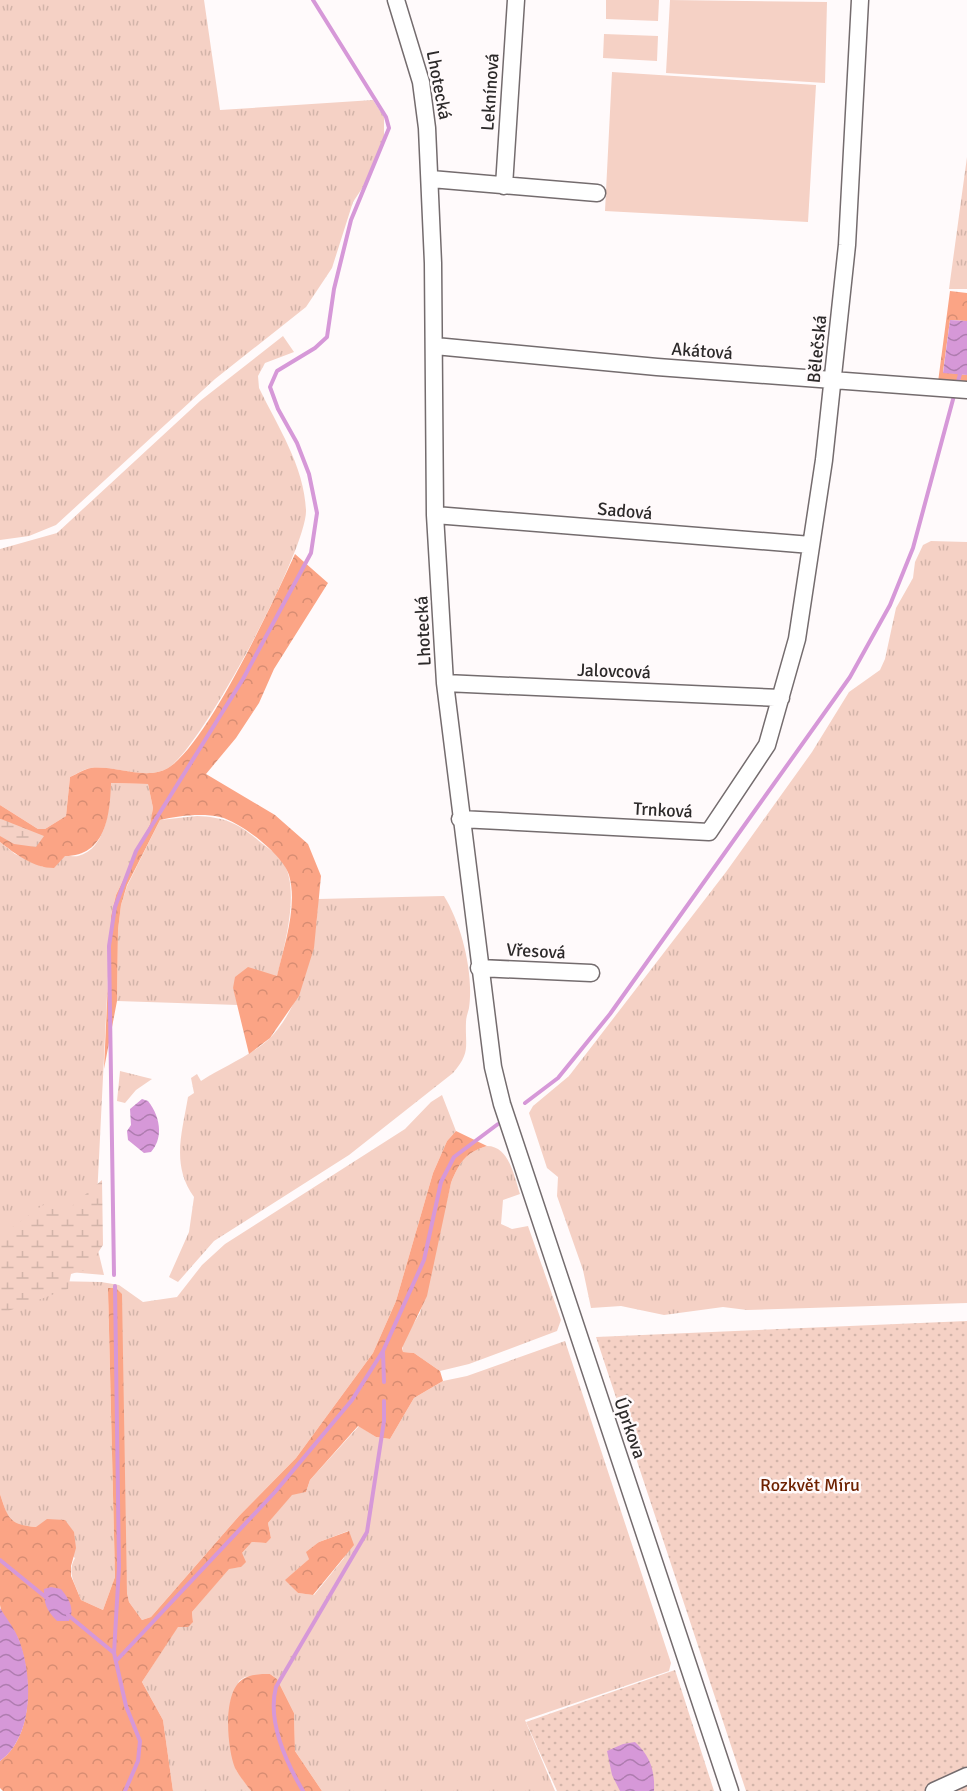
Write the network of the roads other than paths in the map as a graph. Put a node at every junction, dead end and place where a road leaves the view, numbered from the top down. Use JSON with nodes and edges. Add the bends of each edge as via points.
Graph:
{"nodes":[{"id":1,"x":396,"y":0,"type":"edge"},
{"id":2,"x":516,"y":0,"type":"edge"},
{"id":3,"x":860,"y":0,"type":"edge"},
{"id":4,"x":431,"y":180,"type":"junction"},
{"id":5,"x":504,"y":186,"type":"junction"},
{"id":6,"x":597,"y":193,"type":"dead end"},
{"id":7,"x":435,"y":346,"type":"junction"},
{"id":8,"x":833,"y":381,"type":"junction"},
{"id":9,"x":967,"y":390,"type":"edge"},
{"id":10,"x":435,"y":515,"type":"junction"},
{"id":11,"x":811,"y":545,"type":"junction"},
{"id":12,"x":445,"y":683,"type":"junction"},
{"id":13,"x":781,"y":698,"type":"junction"},
{"id":14,"x":460,"y":819,"type":"junction"},
{"id":15,"x":479,"y":968,"type":"junction"},
{"id":16,"x":591,"y":973,"type":"dead end"},
{"id":17,"x":495,"y":1077,"type":"joint"},
{"id":18,"x":967,"y":1776,"type":"edge"},
{"id":19,"x":730,"y":1791,"type":"edge"},
{"id":20,"x":934,"y":1791,"type":"edge"}],
"edges":[{"from":1,"to":4,"type":"street","name":"Lhotecká","via":[[421,82]]},
{"from":2,"to":5,"type":"street","name":"Leknínová"},
{"from":3,"to":8,"type":"street","name":"Bělečská","via":[[847,245]]},
{"from":4,"to":5,"type":"street"},
{"from":4,"to":7,"type":"street","name":"Lhotecká"},
{"from":5,"to":6,"type":"street"},
{"from":7,"to":8,"type":"street","name":"Akátová"},
{"from":7,"to":10,"type":"street","name":"Lhotecká"},
{"from":8,"to":9,"type":"street","name":"Akátová"},
{"from":8,"to":11,"type":"street","name":"Bělečská"},
{"from":10,"to":11,"type":"street","name":"Sadová"},
{"from":10,"to":12,"type":"street","name":"Lhotecká"},
{"from":11,"to":13,"type":"street","name":"Bělečská","via":[[797,639]]},
{"from":12,"to":13,"type":"street","name":"Jalovcová"},
{"from":12,"to":14,"type":"street","name":"Lhotecká"},
{"from":13,"to":14,"type":"street","name":"Trnková","via":[[767,745],[709,832]]},
{"from":14,"to":15,"type":"street","name":"Lhotecká"},
{"from":15,"to":16,"type":"street","name":"Vřesová"},
{"from":15,"to":17,"type":"street","name":"Lhotecká"},
{"from":17,"to":19,"type":"street","name":"Úprkova"},
{"from":18,"to":20,"type":"street"}]}
